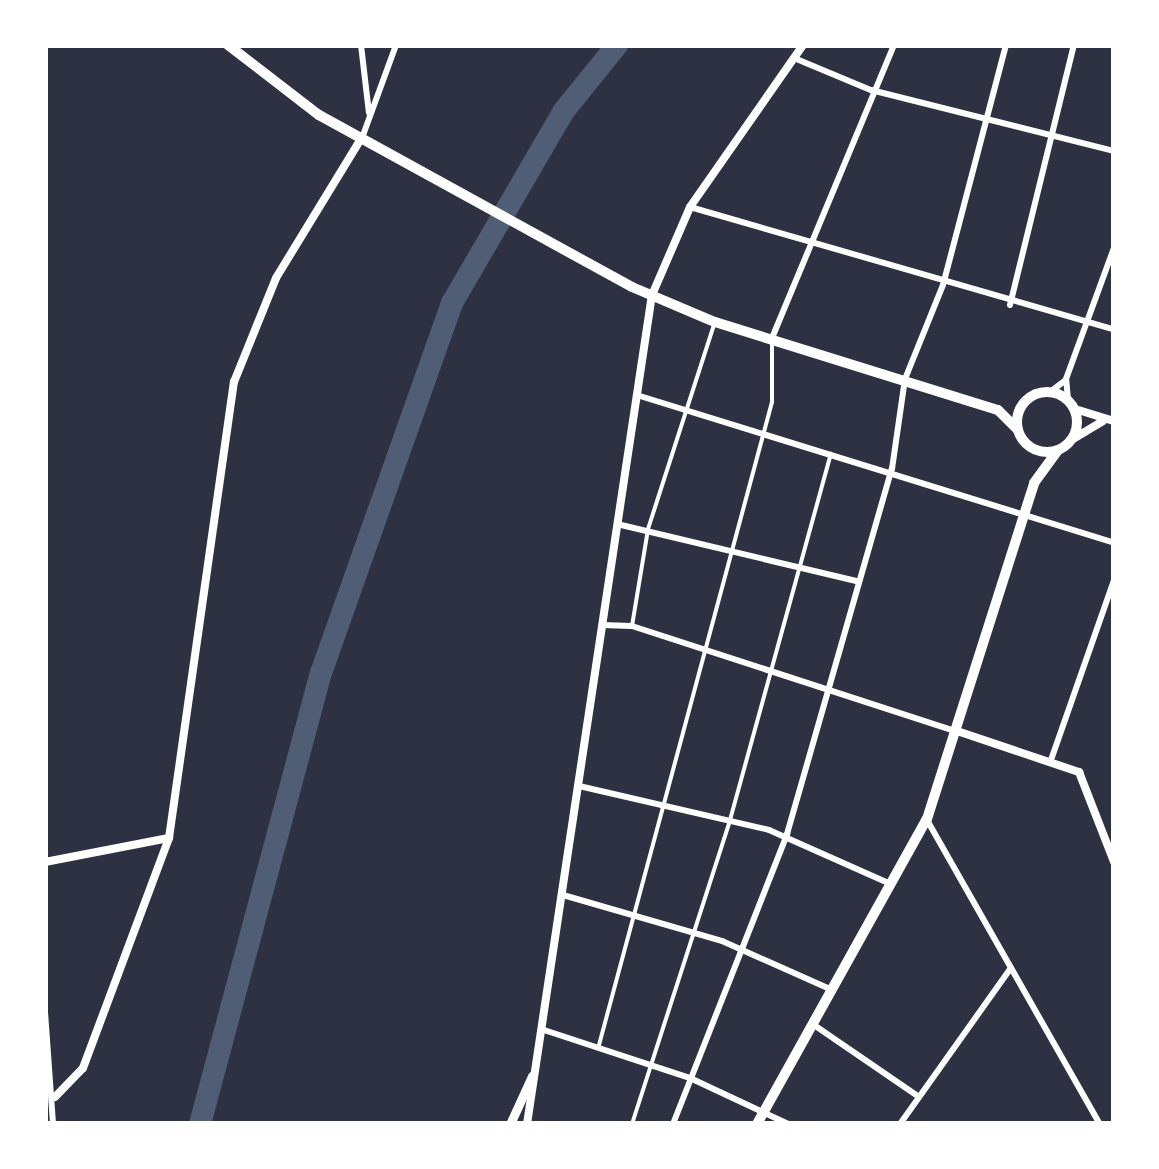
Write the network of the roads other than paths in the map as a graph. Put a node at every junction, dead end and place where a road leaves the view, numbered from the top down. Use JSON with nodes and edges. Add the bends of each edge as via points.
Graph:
{"nodes":[{"id":1,"x":228,"y":45,"type":"edge"},
{"id":2,"x":362,"y":45,"type":"edge"},
{"id":3,"x":396,"y":45,"type":"edge"},
{"id":4,"x":803,"y":45,"type":"edge"},
{"id":5,"x":894,"y":45,"type":"edge"},
{"id":6,"x":1006,"y":45,"type":"edge"},
{"id":7,"x":1074,"y":45,"type":"edge"},
{"id":8,"x":793,"y":58,"type":"junction"},
{"id":9,"x":871,"y":90,"type":"junction"},
{"id":10,"x":370,"y":114,"type":"junction"},
{"id":11,"x":986,"y":118,"type":"junction"},
{"id":12,"x":1051,"y":133,"type":"junction"},
{"id":13,"x":362,"y":139,"type":"junction"},
{"id":14,"x":1114,"y":151,"type":"edge"},
{"id":15,"x":690,"y":207,"type":"junction"},
{"id":16,"x":808,"y":246,"type":"junction"},
{"id":17,"x":1114,"y":248,"type":"edge"},
{"id":18,"x":943,"y":285,"type":"junction"},
{"id":19,"x":652,"y":294,"type":"junction"},
{"id":20,"x":1010,"y":305,"type":"junction"},
{"id":21,"x":714,"y":322,"type":"junction"},
{"id":22,"x":1085,"y":328,"type":"junction"},
{"id":23,"x":1114,"y":329,"type":"edge"},
{"id":24,"x":772,"y":338,"type":"junction"},
{"id":25,"x":905,"y":379,"type":"junction"},
{"id":26,"x":1066,"y":379,"type":"junction"},
{"id":27,"x":1050,"y":392,"type":"junction"},
{"id":28,"x":640,"y":396,"type":"junction"},
{"id":29,"x":1023,"y":403,"type":"junction"},
{"id":30,"x":1071,"y":404,"type":"junction"},
{"id":31,"x":685,"y":409,"type":"junction"},
{"id":32,"x":998,"y":410,"type":"junction"},
{"id":33,"x":1103,"y":421,"type":"junction"},
{"id":34,"x":1114,"y":421,"type":"edge"},
{"id":35,"x":1018,"y":430,"type":"junction"},
{"id":36,"x":764,"y":433,"type":"junction"},
{"id":37,"x":1073,"y":438,"type":"junction"},
{"id":38,"x":1028,"y":446,"type":"junction"},
{"id":39,"x":1057,"y":451,"type":"junction"},
{"id":40,"x":831,"y":454,"type":"junction"},
{"id":41,"x":892,"y":470,"type":"junction"},
{"id":42,"x":1034,"y":483,"type":"junction"},
{"id":43,"x":1026,"y":511,"type":"junction"},
{"id":44,"x":617,"y":524,"type":"junction"},
{"id":45,"x":648,"y":530,"type":"junction"},
{"id":46,"x":1114,"y":544,"type":"edge"},
{"id":47,"x":732,"y":551,"type":"junction"},
{"id":48,"x":802,"y":569,"type":"junction"},
{"id":49,"x":1114,"y":580,"type":"edge"},
{"id":50,"x":857,"y":581,"type":"junction"},
{"id":51,"x":602,"y":625,"type":"junction"},
{"id":52,"x":632,"y":626,"type":"junction"},
{"id":53,"x":703,"y":650,"type":"junction"},
{"id":54,"x":773,"y":672,"type":"junction"},
{"id":55,"x":828,"y":686,"type":"junction"},
{"id":56,"x":960,"y":732,"type":"junction"},
{"id":57,"x":1051,"y":760,"type":"junction"},
{"id":58,"x":579,"y":786,"type":"junction"},
{"id":59,"x":666,"y":802,"type":"junction"},
{"id":60,"x":927,"y":819,"type":"junction"},
{"id":61,"x":730,"y":820,"type":"junction"},
{"id":62,"x":169,"y":838,"type":"junction"},
{"id":63,"x":786,"y":838,"type":"junction"},
{"id":64,"x":45,"y":862,"type":"edge"},
{"id":65,"x":1114,"y":862,"type":"edge"},
{"id":66,"x":892,"y":884,"type":"junction"},
{"id":67,"x":563,"y":896,"type":"junction"},
{"id":68,"x":635,"y":912,"type":"junction"},
{"id":69,"x":695,"y":932,"type":"junction"},
{"id":70,"x":738,"y":948,"type":"junction"},
{"id":71,"x":1012,"y":968,"type":"junction"},
{"id":72,"x":833,"y":991,"type":"junction"},
{"id":73,"x":45,"y":1012,"type":"edge"},
{"id":74,"x":814,"y":1024,"type":"junction"},
{"id":75,"x":544,"y":1030,"type":"junction"},
{"id":76,"x":598,"y":1047,"type":"junction"},
{"id":77,"x":652,"y":1064,"type":"junction"},
{"id":78,"x":532,"y":1076,"type":"junction"},
{"id":79,"x":690,"y":1078,"type":"junction"},
{"id":80,"x":55,"y":1097,"type":"junction"},
{"id":81,"x":919,"y":1097,"type":"junction"},
{"id":82,"x":766,"y":1109,"type":"junction"},
{"id":83,"x":53,"y":1124,"type":"edge"},
{"id":84,"x":510,"y":1124,"type":"edge"},
{"id":85,"x":526,"y":1124,"type":"edge"},
{"id":86,"x":632,"y":1124,"type":"edge"},
{"id":87,"x":673,"y":1124,"type":"edge"},
{"id":88,"x":758,"y":1124,"type":"edge"},
{"id":89,"x":788,"y":1124,"type":"edge"},
{"id":90,"x":900,"y":1124,"type":"edge"},
{"id":91,"x":1100,"y":1124,"type":"edge"}],
"edges":[{"from":1,"to":13,"type":"main road"},
{"from":2,"to":10,"type":"street","via":[[360,89]]},
{"from":3,"to":10,"type":"street"},
{"from":4,"to":8,"type":"street"},
{"from":5,"to":9,"type":"street"},
{"from":6,"to":11,"type":"street"},
{"from":7,"to":12,"type":"street"},
{"from":8,"to":9,"type":"street"},
{"from":8,"to":15,"type":"street"},
{"from":9,"to":11,"type":"street"},
{"from":9,"to":16,"type":"street"},
{"from":10,"to":13,"type":"street"},
{"from":11,"to":12,"type":"street"},
{"from":11,"to":18,"type":"street"},
{"from":12,"to":14,"type":"street"},
{"from":12,"to":20,"type":"street"},
{"from":13,"to":19,"type":"main road"},
{"from":13,"to":62,"type":"street","via":[[276,278],[234,382]]},
{"from":15,"to":16,"type":"street"},
{"from":15,"to":19,"type":"street"},
{"from":16,"to":18,"type":"street"},
{"from":16,"to":24,"type":"street"},
{"from":17,"to":22,"type":"street"},
{"from":18,"to":20,"type":"street"},
{"from":18,"to":25,"type":"street"},
{"from":19,"to":21,"type":"main road"},
{"from":19,"to":28,"type":"street"},
{"from":20,"to":22,"type":"street"},
{"from":21,"to":24,"type":"main road"},
{"from":21,"to":31,"type":"lane"},
{"from":22,"to":23,"type":"street"},
{"from":22,"to":26,"type":"street"},
{"from":24,"to":25,"type":"main road"},
{"from":24,"to":36,"type":"lane"},
{"from":25,"to":32,"type":"main road"},
{"from":25,"to":41,"type":"street"},
{"from":26,"to":27,"type":"street"},
{"from":26,"to":30,"type":"street"},
{"from":27,"to":29,"type":"main road"},
{"from":27,"to":30,"type":"main road"},
{"from":28,"to":31,"type":"street"},
{"from":28,"to":44,"type":"street"},
{"from":29,"to":32,"type":"main road"},
{"from":29,"to":35,"type":"main road"},
{"from":30,"to":33,"type":"street"},
{"from":30,"to":37,"type":"main road"},
{"from":31,"to":36,"type":"street"},
{"from":31,"to":45,"type":"lane"},
{"from":32,"to":35,"type":"main road"},
{"from":33,"to":34,"type":"street"},
{"from":33,"to":37,"type":"street"},
{"from":35,"to":38,"type":"main road"},
{"from":36,"to":40,"type":"street"},
{"from":36,"to":47,"type":"lane"},
{"from":37,"to":39,"type":"main road"},
{"from":38,"to":39,"type":"main road"},
{"from":38,"to":42,"type":"main road"},
{"from":39,"to":42,"type":"main road"},
{"from":40,"to":41,"type":"street"},
{"from":40,"to":48,"type":"lane"},
{"from":41,"to":43,"type":"street"},
{"from":41,"to":50,"type":"street"},
{"from":42,"to":43,"type":"main road"},
{"from":43,"to":46,"type":"street"},
{"from":43,"to":56,"type":"main road"},
{"from":44,"to":45,"type":"street"},
{"from":44,"to":51,"type":"street"},
{"from":45,"to":47,"type":"street"},
{"from":45,"to":52,"type":"lane"},
{"from":47,"to":48,"type":"street"},
{"from":47,"to":53,"type":"lane"},
{"from":48,"to":50,"type":"street"},
{"from":48,"to":54,"type":"lane"},
{"from":49,"to":57,"type":"street"},
{"from":50,"to":55,"type":"street"},
{"from":51,"to":52,"type":"street"},
{"from":51,"to":58,"type":"street"},
{"from":52,"to":53,"type":"street"},
{"from":53,"to":54,"type":"street"},
{"from":53,"to":59,"type":"lane"},
{"from":54,"to":55,"type":"street"},
{"from":54,"to":61,"type":"lane"},
{"from":55,"to":56,"type":"street"},
{"from":55,"to":63,"type":"street"},
{"from":56,"to":57,"type":"street"},
{"from":56,"to":60,"type":"main road"},
{"from":57,"to":65,"type":"street","via":[[1079,772],[1092,793]]},
{"from":58,"to":59,"type":"street"},
{"from":58,"to":67,"type":"street"},
{"from":59,"to":61,"type":"street"},
{"from":59,"to":68,"type":"lane"},
{"from":60,"to":66,"type":"main road"},
{"from":60,"to":71,"type":"street"},
{"from":61,"to":63,"type":"street"},
{"from":61,"to":69,"type":"lane"},
{"from":62,"to":64,"type":"street"},
{"from":62,"to":80,"type":"street","via":[[83,1068]]},
{"from":63,"to":66,"type":"street"},
{"from":63,"to":70,"type":"street"},
{"from":66,"to":72,"type":"main road"},
{"from":67,"to":68,"type":"street"},
{"from":67,"to":75,"type":"street"},
{"from":68,"to":69,"type":"street"},
{"from":68,"to":76,"type":"lane"},
{"from":69,"to":70,"type":"street"},
{"from":69,"to":77,"type":"lane"},
{"from":70,"to":72,"type":"street"},
{"from":70,"to":79,"type":"street"},
{"from":71,"to":81,"type":"street"},
{"from":71,"to":91,"type":"street"},
{"from":72,"to":74,"type":"main road"},
{"from":73,"to":80,"type":"street"},
{"from":74,"to":81,"type":"street"},
{"from":74,"to":82,"type":"main road"},
{"from":75,"to":76,"type":"street"},
{"from":75,"to":78,"type":"street"},
{"from":76,"to":77,"type":"street"},
{"from":77,"to":79,"type":"street"},
{"from":77,"to":86,"type":"lane"},
{"from":78,"to":84,"type":"main road"},
{"from":78,"to":85,"type":"street"},
{"from":79,"to":82,"type":"street"},
{"from":79,"to":87,"type":"street"},
{"from":80,"to":83,"type":"street"},
{"from":81,"to":90,"type":"street"},
{"from":82,"to":88,"type":"main road"},
{"from":82,"to":89,"type":"street"}]}
